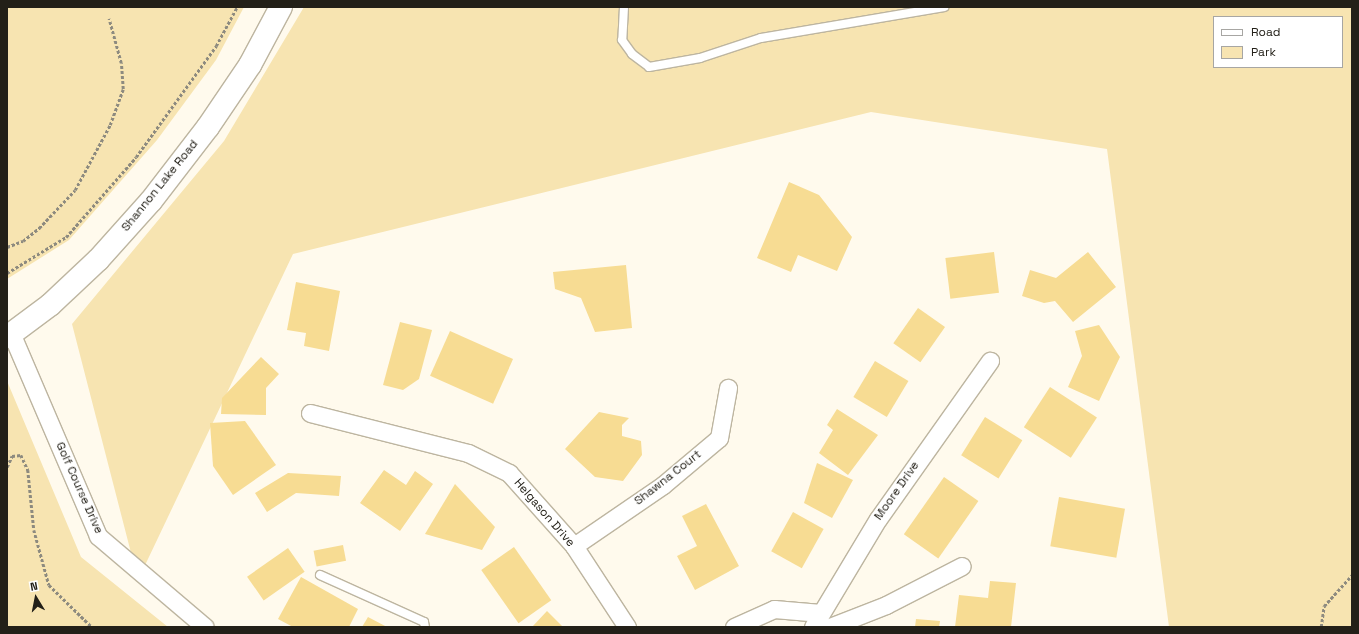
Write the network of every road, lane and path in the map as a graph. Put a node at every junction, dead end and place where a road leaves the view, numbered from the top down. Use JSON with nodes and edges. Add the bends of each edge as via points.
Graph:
{"nodes":[{"id":1,"x":238,"y":7,"type":"edge"},
{"id":2,"x":281,"y":7,"type":"edge"},
{"id":3,"x":624,"y":7,"type":"edge"},
{"id":4,"x":944,"y":7,"type":"edge"},
{"id":5,"x":109,"y":19,"type":"dead end"},
{"id":6,"x":7,"y":247,"type":"edge"},
{"id":7,"x":7,"y":273,"type":"edge"},
{"id":8,"x":9,"y":336,"type":"edge"},
{"id":9,"x":990,"y":361,"type":"dead end"},
{"id":10,"x":728,"y":388,"type":"dead end"},
{"id":11,"x":310,"y":413,"type":"dead end"},
{"id":12,"x":7,"y":467,"type":"edge"},
{"id":13,"x":574,"y":546,"type":"junction"},
{"id":14,"x":962,"y":566,"type":"dead end"},
{"id":15,"x":320,"y":575,"type":"dead end"},
{"id":16,"x":1352,"y":575,"type":"edge"},
{"id":17,"x":822,"y":622,"type":"edge"},
{"id":18,"x":92,"y":627,"type":"edge"},
{"id":19,"x":205,"y":627,"type":"edge"},
{"id":20,"x":425,"y":627,"type":"edge"},
{"id":21,"x":627,"y":627,"type":"edge"},
{"id":22,"x":734,"y":627,"type":"edge"},
{"id":23,"x":1321,"y":627,"type":"edge"}],
"edges":[{"from":1,"to":7,"type":"path","via":[[216,46],[131,162],[66,237]]},
{"from":2,"to":8,"type":"main road","name":"Shannon Lake Road","via":[[229,96],[151,201],[98,260],[50,305]]},
{"from":3,"to":4,"type":"lane","via":[[622,40],[632,54],[649,67],[700,58],[761,38]]},
{"from":5,"to":6,"type":"path","via":[[121,63],[123,89],[110,125],[75,190],[39,228],[23,241]]},
{"from":8,"to":19,"type":"street","name":"Golf Course Drive","via":[[98,536]]},
{"from":9,"to":17,"type":"street","name":"Moore Drive","via":[[878,519]]},
{"from":10,"to":13,"type":"street","name":"Shawna Court","via":[[720,438],[663,485]]},
{"from":11,"to":13,"type":"street","name":"Helgason Drive","via":[[468,453],[510,473]]},
{"from":12,"to":18,"type":"path","via":[[12,456],[21,455],[28,470],[34,530],[49,584]]},
{"from":13,"to":21,"type":"street","name":"Helgason Drive"},
{"from":14,"to":17,"type":"street","via":[[886,605]]},
{"from":15,"to":20,"type":"lane","via":[[424,622]]},
{"from":16,"to":23,"type":"path","via":[[1324,606]]},
{"from":17,"to":22,"type":"street","via":[[774,609]]}]}
